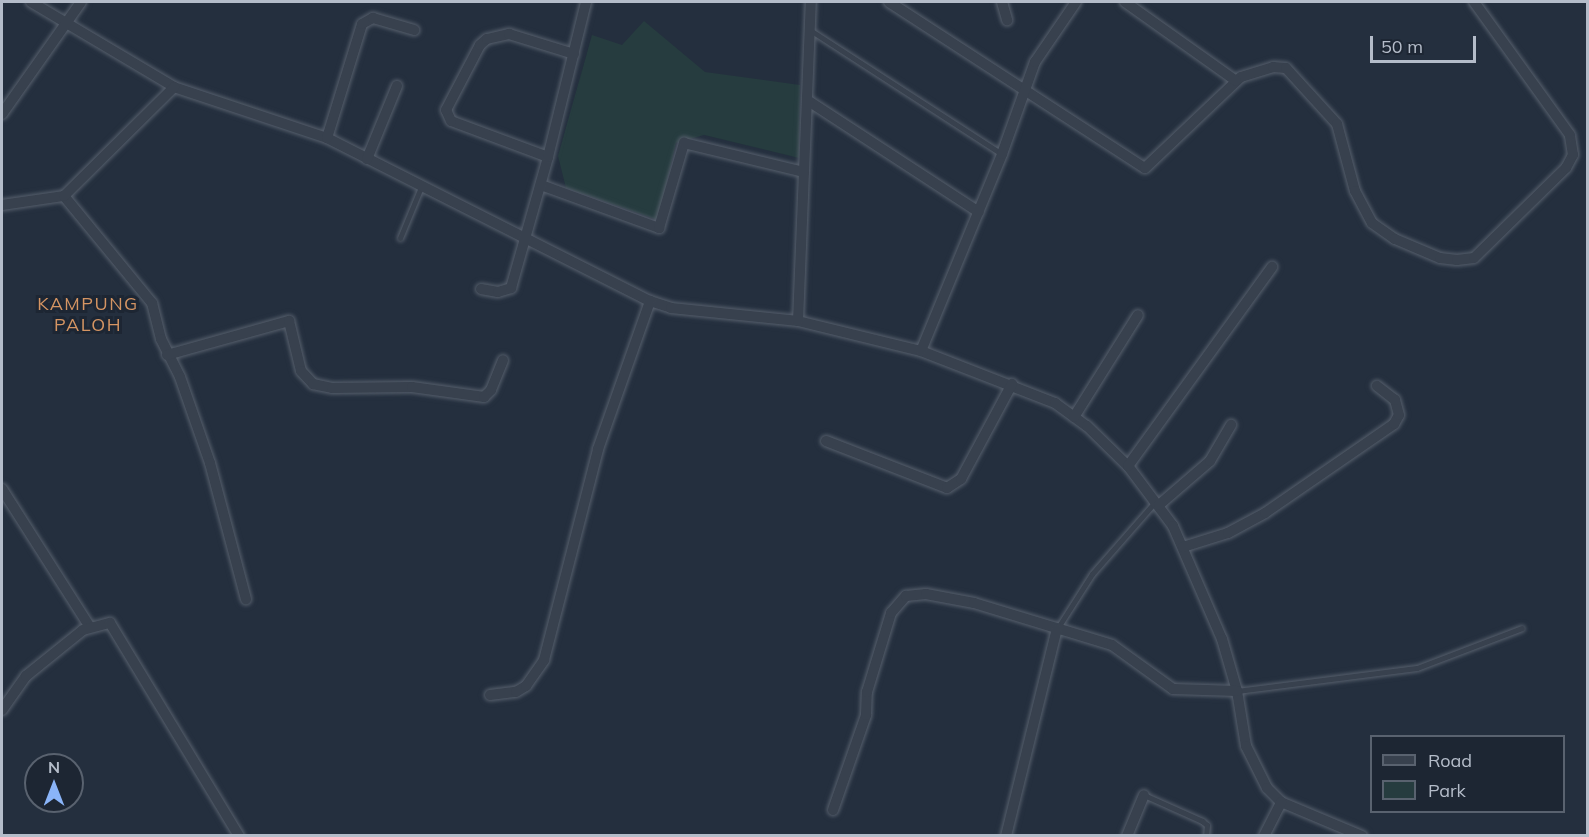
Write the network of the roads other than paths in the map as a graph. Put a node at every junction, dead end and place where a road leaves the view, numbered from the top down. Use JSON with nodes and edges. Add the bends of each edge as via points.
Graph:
{"nodes":[{"id":1,"x":31,"y":2,"type":"edge"},
{"id":2,"x":81,"y":2,"type":"edge"},
{"id":3,"x":586,"y":2,"type":"edge"},
{"id":4,"x":812,"y":2,"type":"edge"},
{"id":5,"x":889,"y":2,"type":"edge"},
{"id":6,"x":1002,"y":2,"type":"edge"},
{"id":7,"x":1076,"y":2,"type":"edge"},
{"id":8,"x":1125,"y":2,"type":"edge"},
{"id":9,"x":1474,"y":2,"type":"edge"},
{"id":10,"x":1007,"y":20,"type":"dead end"},
{"id":11,"x":64,"y":24,"type":"junction"},
{"id":12,"x":414,"y":30,"type":"dead end"},
{"id":13,"x":810,"y":30,"type":"junction"},
{"id":14,"x":574,"y":54,"type":"junction"},
{"id":15,"x":1236,"y":81,"type":"junction"},
{"id":16,"x":397,"y":86,"type":"dead end"},
{"id":17,"x":174,"y":87,"type":"junction"},
{"id":18,"x":1026,"y":90,"type":"junction"},
{"id":19,"x":807,"y":100,"type":"junction"},
{"id":20,"x":2,"y":114,"type":"edge"},
{"id":21,"x":327,"y":138,"type":"junction"},
{"id":22,"x":1002,"y":154,"type":"junction"},
{"id":23,"x":548,"y":158,"type":"junction"},
{"id":24,"x":367,"y":159,"type":"junction"},
{"id":25,"x":804,"y":172,"type":"junction"},
{"id":26,"x":541,"y":185,"type":"junction"},
{"id":27,"x":421,"y":187,"type":"junction"},
{"id":28,"x":64,"y":196,"type":"junction"},
{"id":29,"x":2,"y":205,"type":"edge"},
{"id":30,"x":979,"y":212,"type":"junction"},
{"id":31,"x":399,"y":238,"type":"dead end"},
{"id":32,"x":525,"y":241,"type":"junction"},
{"id":33,"x":1272,"y":267,"type":"dead end"},
{"id":34,"x":481,"y":289,"type":"dead end"},
{"id":35,"x":650,"y":301,"type":"junction"},
{"id":36,"x":1138,"y":315,"type":"dead end"},
{"id":37,"x":798,"y":321,"type":"junction"},
{"id":38,"x":921,"y":351,"type":"junction"},
{"id":39,"x":167,"y":355,"type":"junction"},
{"id":40,"x":503,"y":360,"type":"dead end"},
{"id":41,"x":1012,"y":384,"type":"junction"},
{"id":42,"x":1377,"y":386,"type":"dead end"},
{"id":43,"x":1074,"y":417,"type":"junction"},
{"id":44,"x":1230,"y":425,"type":"dead end"},
{"id":45,"x":826,"y":441,"type":"dead end"},
{"id":46,"x":1128,"y":466,"type":"junction"},
{"id":47,"x":2,"y":489,"type":"edge"},
{"id":48,"x":1157,"y":503,"type":"junction"},
{"id":49,"x":1183,"y":547,"type":"junction"},
{"id":50,"x":246,"y":599,"type":"dead end"},
{"id":51,"x":90,"y":627,"type":"junction"},
{"id":52,"x":1057,"y":628,"type":"junction"},
{"id":53,"x":1522,"y":628,"type":"dead end"},
{"id":54,"x":1237,"y":691,"type":"junction"},
{"id":55,"x":489,"y":695,"type":"dead end"},
{"id":56,"x":2,"y":710,"type":"edge"},
{"id":57,"x":1144,"y":795,"type":"joint"},
{"id":58,"x":1281,"y":801,"type":"junction"},
{"id":59,"x":833,"y":810,"type":"dead end"},
{"id":60,"x":239,"y":836,"type":"edge"},
{"id":61,"x":1006,"y":836,"type":"edge"},
{"id":62,"x":1127,"y":836,"type":"edge"},
{"id":63,"x":1206,"y":836,"type":"edge"},
{"id":64,"x":1264,"y":836,"type":"edge"},
{"id":65,"x":1362,"y":836,"type":"edge"}],
"edges":[{"from":1,"to":11,"type":"street"},
{"from":2,"to":11,"type":"street"},
{"from":3,"to":14,"type":"street"},
{"from":4,"to":13,"type":"street"},
{"from":5,"to":18,"type":"street"},
{"from":6,"to":10,"type":"street"},
{"from":7,"to":18,"type":"street","via":[[1041,48]]},
{"from":8,"to":15,"type":"street"},
{"from":9,"to":15,"type":"street","via":[[1574,146],[1566,168],[1474,258],[1440,258],[1372,223],[1355,191],[1337,124],[1286,68],[1273,67]]},
{"from":11,"to":17,"type":"street"},
{"from":11,"to":20,"type":"street"},
{"from":12,"to":21,"type":"street","via":[[373,18],[362,24]]},
{"from":13,"to":19,"type":"street"},
{"from":13,"to":22,"type":"lane"},
{"from":14,"to":23,"type":"street"},
{"from":14,"to":23,"type":"street","via":[[509,34],[487,39],[480,45],[446,110],[451,121]]},
{"from":15,"to":18,"type":"street","via":[[1145,168]]},
{"from":16,"to":24,"type":"street"},
{"from":17,"to":21,"type":"street"},
{"from":17,"to":28,"type":"street"},
{"from":18,"to":22,"type":"street"},
{"from":19,"to":25,"type":"street"},
{"from":19,"to":30,"type":"street"},
{"from":21,"to":24,"type":"street"},
{"from":22,"to":30,"type":"street"},
{"from":23,"to":26,"type":"street"},
{"from":24,"to":27,"type":"street"},
{"from":25,"to":26,"type":"street","via":[[684,143],[659,228]]},
{"from":25,"to":37,"type":"street"},
{"from":26,"to":32,"type":"street"},
{"from":27,"to":31,"type":"lane"},
{"from":27,"to":32,"type":"street"},
{"from":28,"to":29,"type":"street"},
{"from":28,"to":39,"type":"street","via":[[152,303]]},
{"from":30,"to":38,"type":"street"},
{"from":32,"to":34,"type":"street","via":[[511,288],[498,292]]},
{"from":32,"to":35,"type":"street"},
{"from":33,"to":46,"type":"street"},
{"from":35,"to":37,"type":"street","via":[[671,308]]},
{"from":35,"to":55,"type":"street","via":[[598,449],[544,660],[526,686],[516,692]]},
{"from":36,"to":43,"type":"street"},
{"from":37,"to":38,"type":"street"},
{"from":38,"to":41,"type":"street"},
{"from":39,"to":40,"type":"street","via":[[289,321],[301,371],[313,384],[332,388],[412,387],[484,397],[491,390]]},
{"from":39,"to":50,"type":"street","via":[[180,377],[210,463]]},
{"from":41,"to":43,"type":"street","via":[[1055,403]]},
{"from":41,"to":45,"type":"street","via":[[961,479],[947,488]]},
{"from":42,"to":49,"type":"street","via":[[1395,400],[1399,415],[1394,424],[1265,513],[1228,533]]},
{"from":43,"to":46,"type":"street"},
{"from":44,"to":48,"type":"street","via":[[1210,461]]},
{"from":46,"to":48,"type":"street"},
{"from":47,"to":51,"type":"street"},
{"from":48,"to":49,"type":"street"},
{"from":48,"to":52,"type":"lane","via":[[1092,573]]},
{"from":49,"to":54,"type":"street","via":[[1222,639]]},
{"from":51,"to":56,"type":"street","via":[[26,676]]},
{"from":51,"to":60,"type":"street","via":[[105,621],[115,627]]},
{"from":52,"to":54,"type":"street","via":[[1112,645],[1173,689]]},
{"from":52,"to":59,"type":"street","via":[[926,594],[898,601],[867,692],[866,715]]},
{"from":52,"to":61,"type":"street"},
{"from":53,"to":54,"type":"lane","via":[[1417,668]]},
{"from":54,"to":58,"type":"street","via":[[1254,769]]},
{"from":57,"to":62,"type":"street"},
{"from":57,"to":63,"type":"lane","via":[[1207,825]]},
{"from":58,"to":64,"type":"street"},
{"from":58,"to":65,"type":"street"}]}
